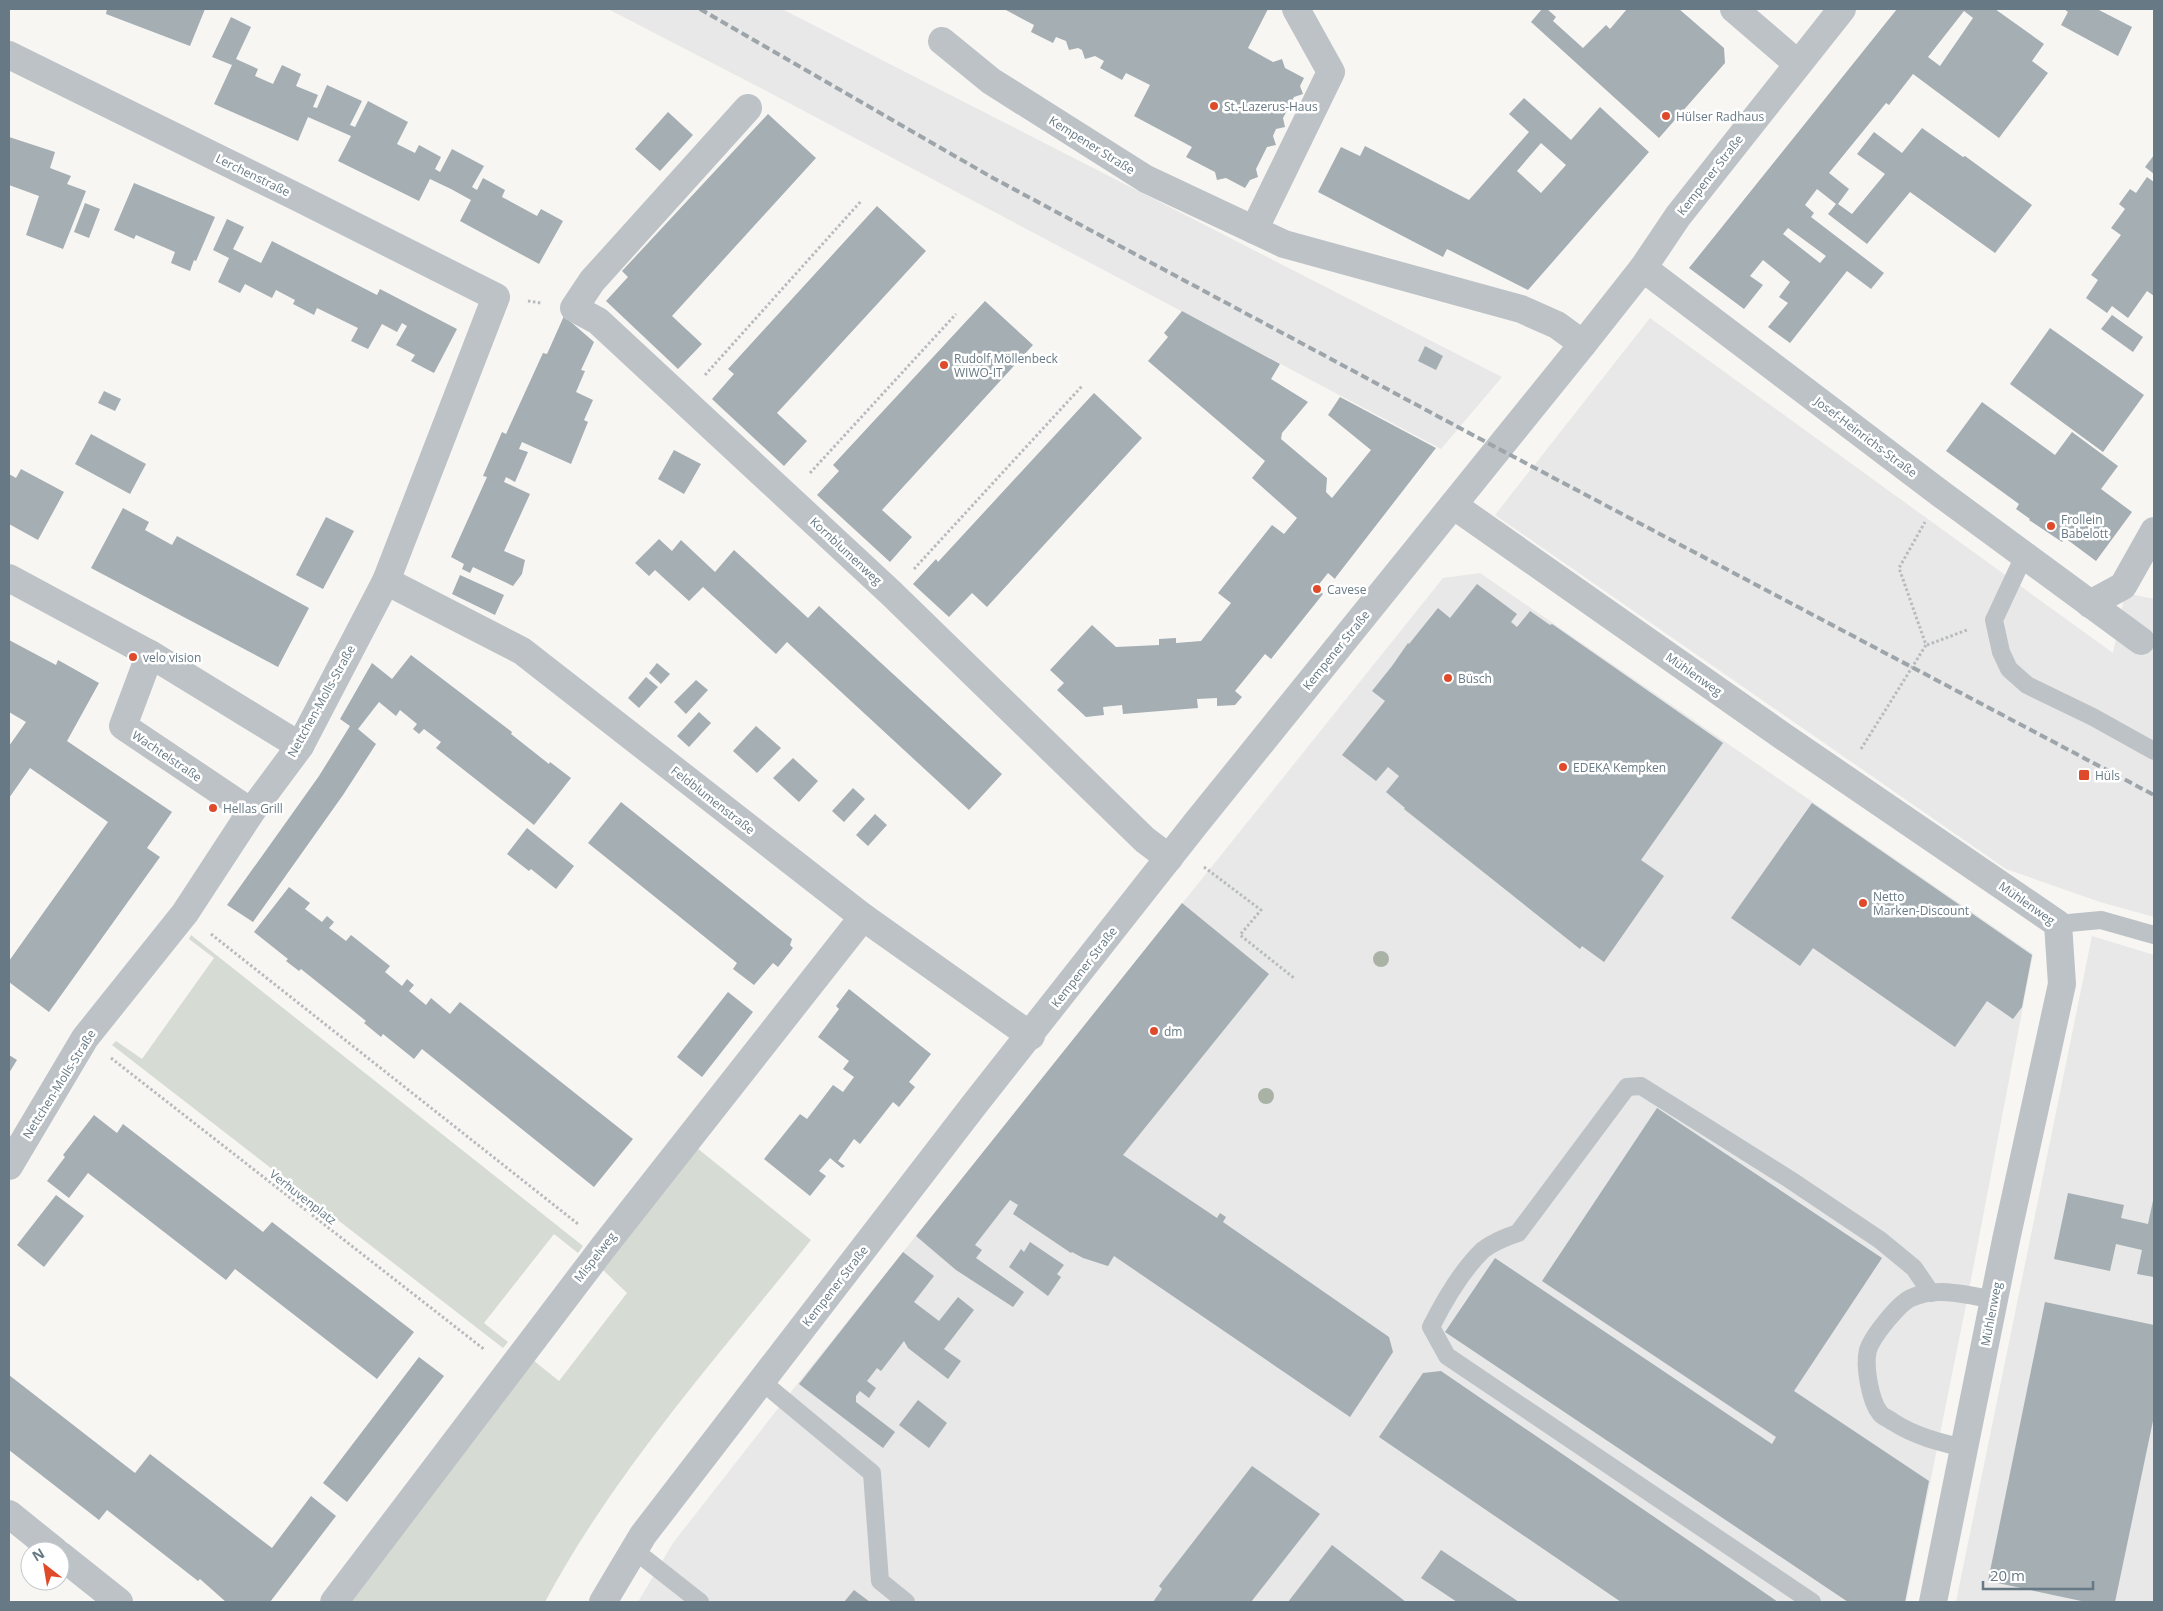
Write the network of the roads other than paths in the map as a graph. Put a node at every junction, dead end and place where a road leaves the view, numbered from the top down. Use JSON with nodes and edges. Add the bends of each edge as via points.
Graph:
{"nodes":[{"id":1,"x":1296,"y":9,"type":"edge"},
{"id":2,"x":1734,"y":9,"type":"edge"},
{"id":3,"x":1842,"y":9,"type":"edge"},
{"id":4,"x":942,"y":41,"type":"dead end"},
{"id":5,"x":9,"y":55,"type":"edge"},
{"id":6,"x":1798,"y":64,"type":"junction"},
{"id":7,"x":748,"y":108,"type":"dead end"},
{"id":8,"x":1254,"y":230,"type":"junction"},
{"id":9,"x":1643,"y":268,"type":"junction"},
{"id":10,"x":496,"y":297,"type":"joint"},
{"id":11,"x":1583,"y":344,"type":"junction"},
{"id":12,"x":1453,"y":505,"type":"junction"},
{"id":13,"x":2154,"y":531,"type":"edge"},
{"id":14,"x":2024,"y":556,"type":"junction"},
{"id":15,"x":9,"y":578,"type":"edge"},
{"id":16,"x":386,"y":581,"type":"junction"},
{"id":17,"x":2090,"y":604,"type":"junction"},
{"id":18,"x":2141,"y":641,"type":"dead end"},
{"id":19,"x":150,"y":654,"type":"junction"},
{"id":20,"x":300,"y":746,"type":"junction"},
{"id":21,"x":2154,"y":751,"type":"edge"},
{"id":22,"x":250,"y":812,"type":"junction"},
{"id":23,"x":1173,"y":852,"type":"junction"},
{"id":24,"x":863,"y":918,"type":"junction"},
{"id":25,"x":2058,"y":924,"type":"junction"},
{"id":26,"x":2154,"y":935,"type":"edge"},
{"id":27,"x":1030,"y":1036,"type":"junction"},
{"id":28,"x":9,"y":1166,"type":"edge"},
{"id":29,"x":1931,"y":1293,"type":"junction"},
{"id":30,"x":1994,"y":1300,"type":"junction"},
{"id":31,"x":761,"y":1381,"type":"junction"},
{"id":32,"x":1964,"y":1448,"type":"junction"},
{"id":33,"x":9,"y":1514,"type":"edge"},
{"id":34,"x":43,"y":1541,"type":"edge"},
{"id":35,"x":634,"y":1550,"type":"junction"},
{"id":36,"x":70,"y":1563,"type":"edge"},
{"id":37,"x":119,"y":1602,"type":"edge"},
{"id":38,"x":334,"y":1602,"type":"edge"},
{"id":39,"x":603,"y":1602,"type":"edge"},
{"id":40,"x":700,"y":1602,"type":"edge"},
{"id":41,"x":906,"y":1602,"type":"edge"},
{"id":42,"x":1812,"y":1602,"type":"edge"},
{"id":43,"x":1933,"y":1602,"type":"edge"}],
"edges":[{"from":1,"to":8,"type":"street","via":[[1331,72]]},
{"from":2,"to":6,"type":"street"},
{"from":3,"to":6,"type":"street","name":"Kempener Straße"},
{"from":4,"to":8,"type":"street","name":"Kempener Straße","via":[[991,81],[1146,179]]},
{"from":5,"to":10,"type":"street","name":"Lerchenstraße"},
{"from":6,"to":9,"type":"street","name":"Kempener Straße","via":[[1678,216]]},
{"from":7,"to":23,"type":"street","name":"Kornblumenweg","via":[[592,281],[574,308],[598,321],[788,497],[1145,840]]},
{"from":8,"to":11,"type":"street","name":"Kempener Straße","via":[[1284,244],[1521,309],[1557,325]]},
{"from":9,"to":11,"type":"street","name":"Kempener Straße"},
{"from":9,"to":14,"type":"street","name":"Josef-Heinrichs-Straße"},
{"from":10,"to":16,"type":"street","name":"Nettchen-Molls-Straße"},
{"from":11,"to":12,"type":"street","name":"Kempener Straße"},
{"from":12,"to":23,"type":"street","name":"Kempener Straße"},
{"from":12,"to":25,"type":"street","name":"Mühlenweg"},
{"from":13,"to":17,"type":"street","via":[[2123,586]]},
{"from":14,"to":17,"type":"street","name":"Josef-Heinrichs-Straße"},
{"from":14,"to":21,"type":"lane","via":[[1994,620],[2001,652],[2009,669],[2027,685]]},
{"from":15,"to":19,"type":"street"},
{"from":16,"to":20,"type":"street","name":"Nettchen-Molls-Straße"},
{"from":16,"to":24,"type":"street","name":"Feldblumenstraße","via":[[522,651]]},
{"from":17,"to":18,"type":"street","name":"Josef-Heinrichs-Straße"},
{"from":19,"to":20,"type":"street"},
{"from":19,"to":22,"type":"street","name":"Wachtelstraße","via":[[123,726]]},
{"from":20,"to":22,"type":"street","name":"Nettchen-Molls-Straße"},
{"from":22,"to":28,"type":"street","name":"Nettchen-Molls-Straße","via":[[185,913],[85,1038]]},
{"from":23,"to":27,"type":"street","name":"Kempener Straße"},
{"from":24,"to":27,"type":"street","name":"Feldblumenstraße"},
{"from":24,"to":38,"type":"street","name":"Mispelweg","via":[[509,1369]]},
{"from":25,"to":26,"type":"lane","via":[[2101,920]]},
{"from":25,"to":30,"type":"street","name":"Mühlenweg","via":[[2062,984]]},
{"from":27,"to":31,"type":"street","name":"Kempener Straße"},
{"from":29,"to":30,"type":"lane","via":[[1956,1293]]},
{"from":29,"to":32,"type":"lane","via":[[1910,1298],[1889,1316],[1868,1350],[1868,1382],[1880,1413],[1905,1430]]},
{"from":29,"to":42,"type":"lane","via":[[1914,1268],[1880,1240],[1642,1086],[1626,1087],[1518,1233],[1484,1250],[1446,1296],[1431,1327],[1447,1356]]},
{"from":30,"to":32,"type":"street","name":"Mühlenweg"},
{"from":31,"to":35,"type":"street","name":"Kempener Straße"},
{"from":31,"to":41,"type":"lane","via":[[872,1473],[880,1581]]},
{"from":32,"to":43,"type":"street","name":"Mühlenweg"},
{"from":33,"to":34,"type":"street"},
{"from":35,"to":39,"type":"street","name":"Kempener Straße"},
{"from":35,"to":40,"type":"lane"},
{"from":36,"to":37,"type":"street"}]}
